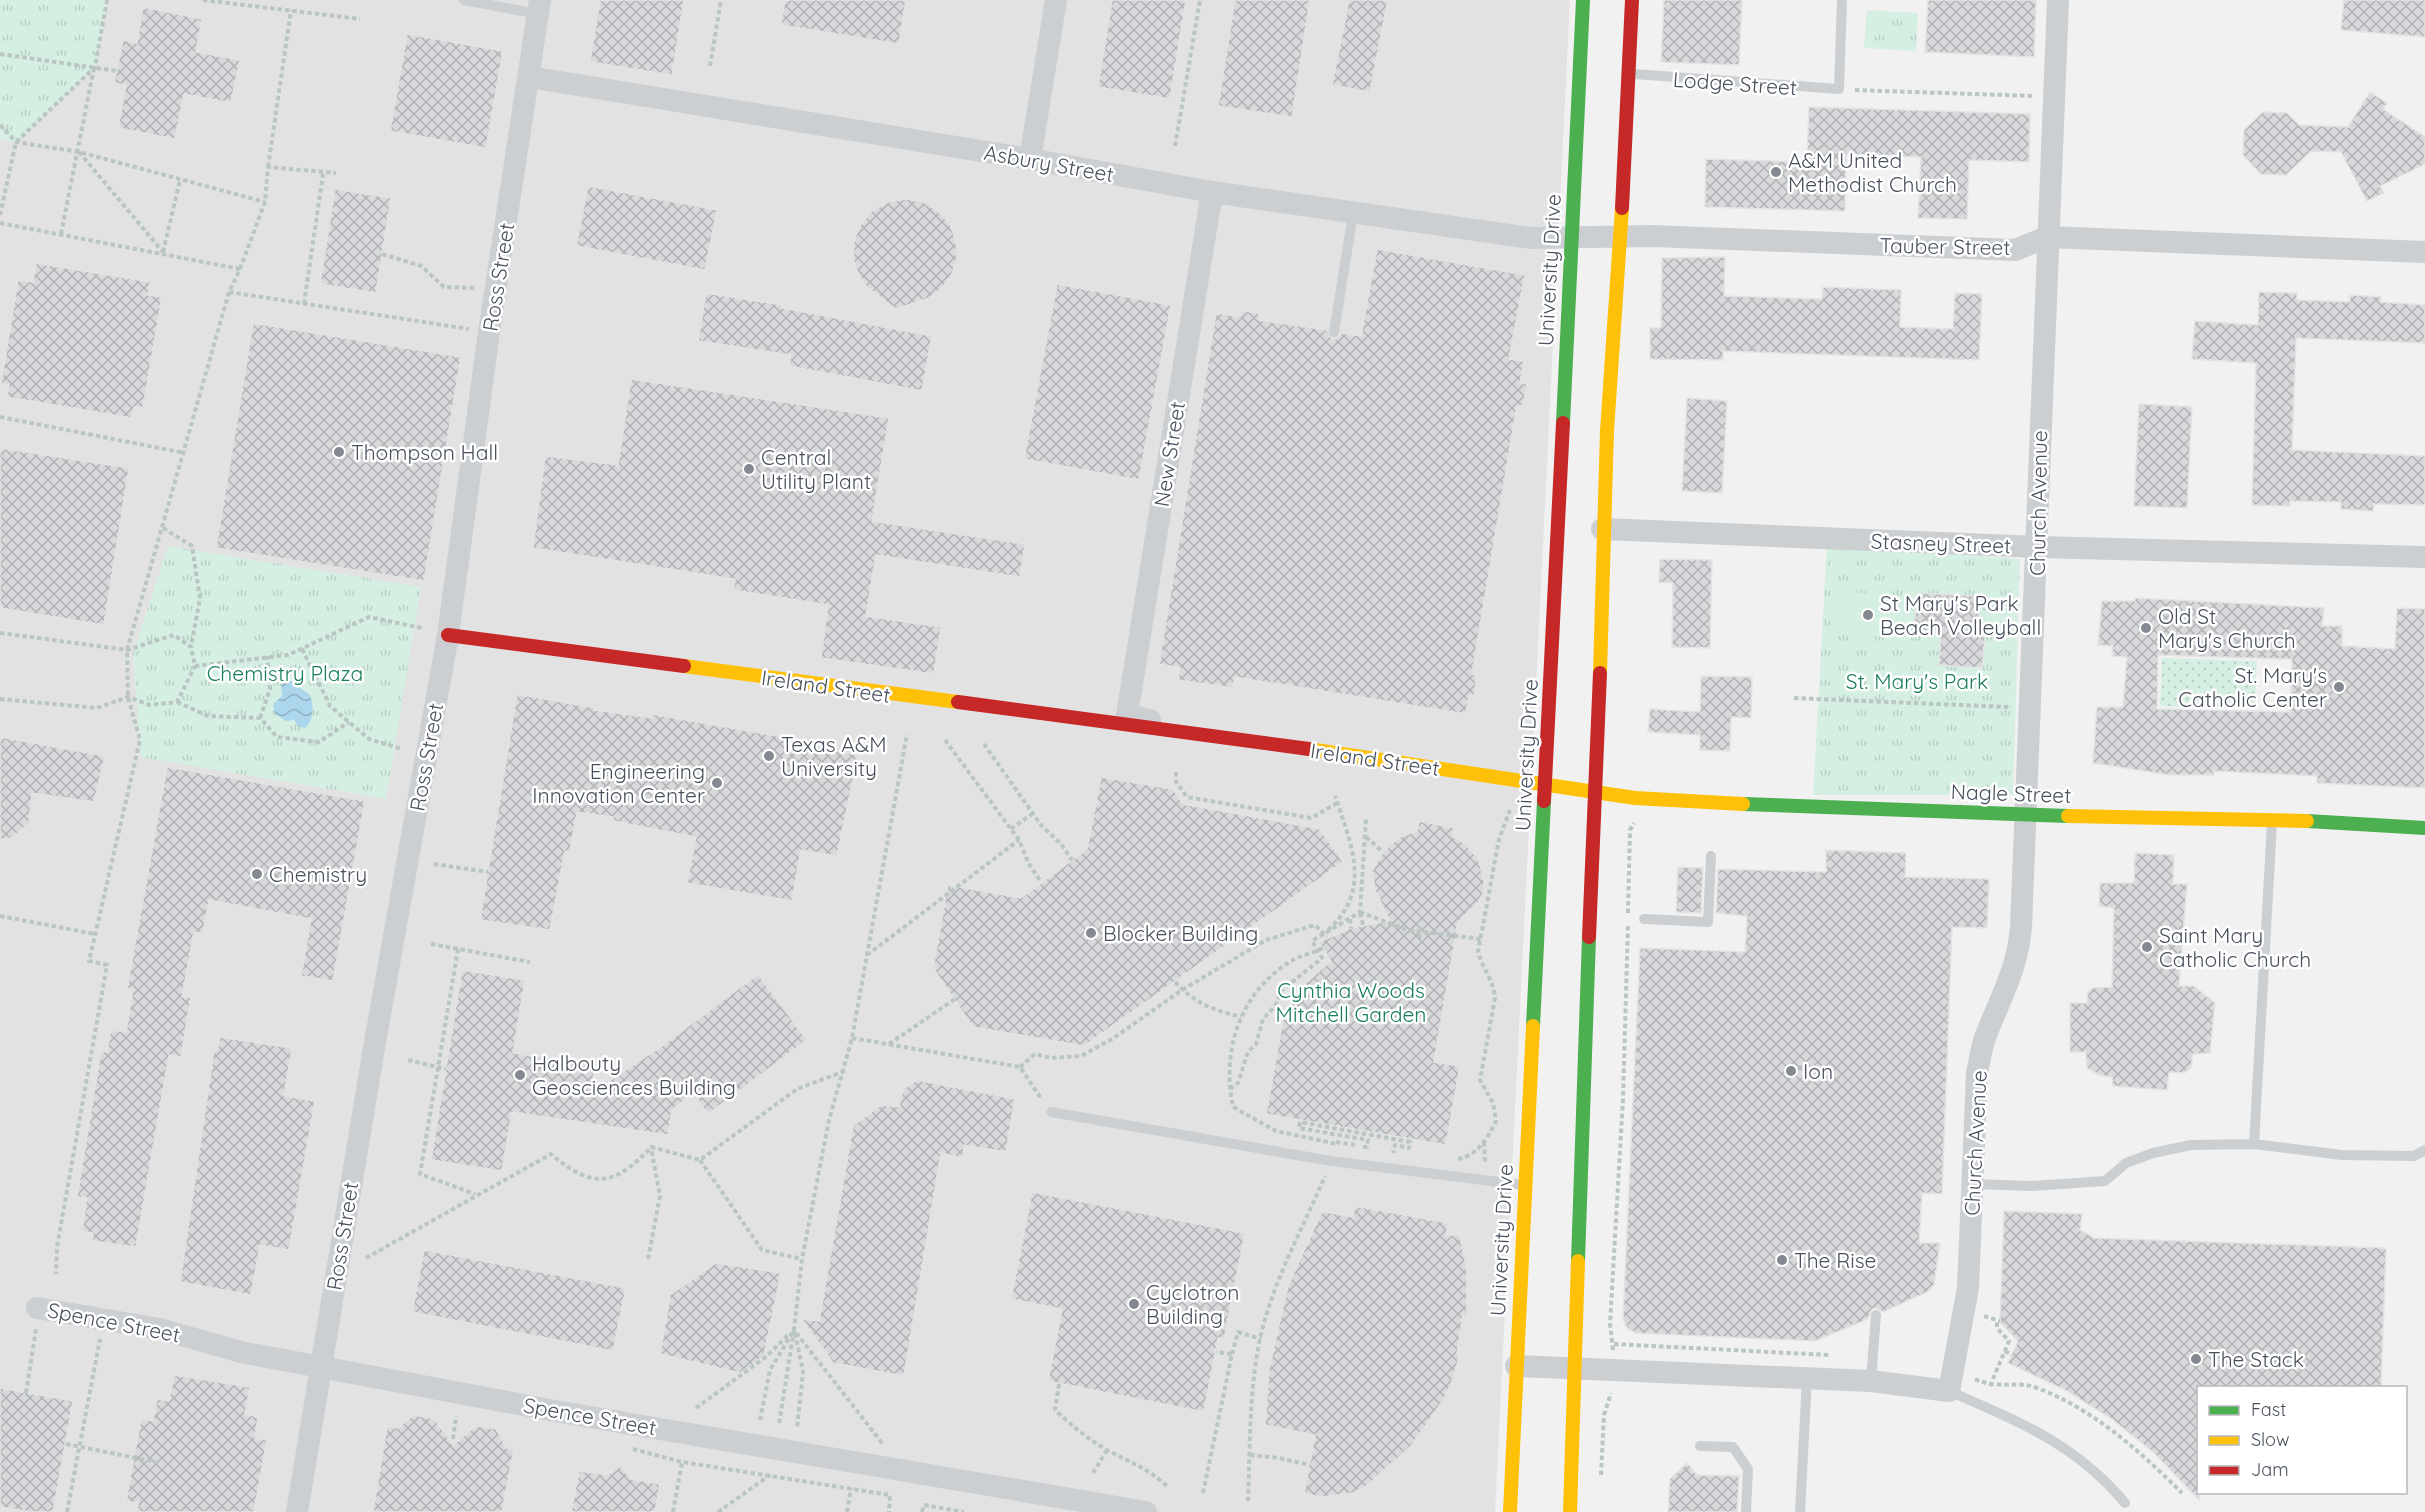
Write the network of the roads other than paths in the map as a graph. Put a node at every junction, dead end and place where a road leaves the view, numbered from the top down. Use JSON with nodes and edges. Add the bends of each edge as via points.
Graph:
{"nodes":[{"id":1,"x":464,"y":0,"type":"edge"},
{"id":2,"x":1056,"y":0,"type":"edge"},
{"id":3,"x":1583,"y":0,"type":"edge"},
{"id":4,"x":1632,"y":0,"type":"edge"},
{"id":5,"x":1842,"y":0,"type":"edge"},
{"id":6,"x":2058,"y":0,"type":"edge"},
{"id":7,"x":539,"y":7,"type":"edge"},
{"id":8,"x":1631,"y":74,"type":"junction"},
{"id":9,"x":529,"y":77,"type":"junction"},
{"id":10,"x":1030,"y":159,"type":"junction"},
{"id":11,"x":1212,"y":192,"type":"junction"},
{"id":12,"x":1353,"y":214,"type":"junction"},
{"id":13,"x":1619,"y":237,"type":"junction"},
{"id":14,"x":2047,"y":237,"type":"junction"},
{"id":15,"x":1571,"y":238,"type":"junction"},
{"id":16,"x":2425,"y":252,"type":"edge"},
{"id":17,"x":1334,"y":332,"type":"dead end"},
{"id":18,"x":1602,"y":529,"type":"junction"},
{"id":19,"x":2038,"y":547,"type":"junction"},
{"id":20,"x":2425,"y":557,"type":"edge"},
{"id":21,"x":448,"y":635,"type":"junction"},
{"id":22,"x":1127,"y":716,"type":"joint"},
{"id":23,"x":1204,"y":736,"type":"junction"},
{"id":24,"x":1545,"y":784,"type":"junction"},
{"id":25,"x":1595,"y":792,"type":"junction"},
{"id":26,"x":2026,"y":815,"type":"junction"},
{"id":27,"x":2272,"y":819,"type":"junction"},
{"id":28,"x":2425,"y":828,"type":"edge"},
{"id":29,"x":1711,"y":856,"type":"dead end"},
{"id":30,"x":1644,"y":919,"type":"dead end"},
{"id":31,"x":1051,"y":1112,"type":"road end"},
{"id":32,"x":2254,"y":1144,"type":"junction"},
{"id":33,"x":2425,"y":1150,"type":"edge"},
{"id":34,"x":1972,"y":1184,"type":"junction"},
{"id":35,"x":1524,"y":1185,"type":"junction"},
{"id":36,"x":1876,"y":1315,"type":"dead end"},
{"id":37,"x":37,"y":1316,"type":"road end"},
{"id":38,"x":322,"y":1365,"type":"junction"},
{"id":39,"x":1516,"y":1366,"type":"junction"},
{"id":40,"x":1576,"y":1369,"type":"junction"},
{"id":41,"x":1807,"y":1378,"type":"junction"},
{"id":42,"x":1871,"y":1381,"type":"junction"},
{"id":43,"x":1949,"y":1391,"type":"junction"},
{"id":44,"x":1700,"y":1446,"type":"dead end"},
{"id":45,"x":2125,"y":1503,"type":"dead end"},
{"id":46,"x":297,"y":1512,"type":"edge"},
{"id":47,"x":1146,"y":1512,"type":"edge"},
{"id":48,"x":1510,"y":1512,"type":"edge"},
{"id":49,"x":1570,"y":1512,"type":"edge"},
{"id":50,"x":1746,"y":1512,"type":"edge"},
{"id":51,"x":1800,"y":1512,"type":"edge"}],
"edges":[{"from":1,"to":7,"type":"lane"},
{"from":2,"to":10,"type":"street"},
{"from":3,"to":15,"type":"main road","name":"University Drive"},
{"from":4,"to":8,"type":"main road"},
{"from":5,"to":8,"type":"lane","name":"Lodge Street","via":[[1839,89]]},
{"from":6,"to":14,"type":"street","name":"Church Avenue"},
{"from":7,"to":9,"type":"street","name":"Ross Street"},
{"from":8,"to":13,"type":"main road"},
{"from":9,"to":10,"type":"street","name":"Asbury Street"},
{"from":9,"to":21,"type":"street","name":"Ross Street","via":[[495,288]]},
{"from":10,"to":11,"type":"street","name":"Asbury Street"},
{"from":11,"to":12,"type":"street","name":"Asbury Street"},
{"from":11,"to":22,"type":"street","name":"New Street"},
{"from":12,"to":15,"type":"street","name":"Asbury Street","via":[[1531,238]]},
{"from":12,"to":17,"type":"lane"},
{"from":13,"to":14,"type":"street","name":"Tauber Street","via":[[2015,250]]},
{"from":13,"to":15,"type":"street","name":"Tauber Street"},
{"from":13,"to":18,"type":"main road"},
{"from":14,"to":16,"type":"street","name":"Tauber Street"},
{"from":14,"to":19,"type":"street","name":"Church Avenue"},
{"from":15,"to":24,"type":"main road","name":"University Drive"},
{"from":18,"to":19,"type":"street","name":"Stasney Street"},
{"from":18,"to":25,"type":"main road"},
{"from":19,"to":20,"type":"street","name":"Stasney Street"},
{"from":19,"to":26,"type":"street","name":"Church Avenue"},
{"from":21,"to":23,"type":"main road","name":"Ireland Street"},
{"from":21,"to":38,"type":"street","name":"Ross Street"},
{"from":22,"to":23,"type":"street","name":"Ireland Street"},
{"from":23,"to":24,"type":"main road","name":"Ireland Street"},
{"from":24,"to":25,"type":"main road","name":"Ireland Street"},
{"from":24,"to":35,"type":"main road","name":"University Drive"},
{"from":25,"to":26,"type":"main road","name":"Nagle Street","via":[[1713,803]]},
{"from":25,"to":40,"type":"main road"},
{"from":26,"to":27,"type":"main road","name":"Nagle Street"},
{"from":26,"to":34,"type":"street","name":"Church Avenue","via":[[2019,952],[1985,1038],[1977,1072]]},
{"from":27,"to":28,"type":"main road","name":"Nagle Street"},
{"from":27,"to":32,"type":"lane"},
{"from":29,"to":30,"type":"lane","via":[[1708,922]]},
{"from":31,"to":35,"type":"lane","via":[[1330,1161]]},
{"from":32,"to":33,"type":"lane","via":[[2342,1155],[2414,1156]]},
{"from":32,"to":34,"type":"lane","via":[[2191,1145],[2153,1153],[2126,1163],[2105,1181],[2032,1186]]},
{"from":34,"to":43,"type":"street","name":"Church Avenue","via":[[1965,1316]]},
{"from":35,"to":39,"type":"main road","name":"University Drive"},
{"from":36,"to":42,"type":"lane"},
{"from":37,"to":38,"type":"street","name":"Spence Street","via":[[160,1329],[241,1352]]},
{"from":38,"to":46,"type":"street","name":"Ross Street"},
{"from":38,"to":47,"type":"street","name":"Spence Street","via":[[555,1411]]},
{"from":39,"to":40,"type":"street"},
{"from":39,"to":48,"type":"main road","name":"University Drive"},
{"from":40,"to":41,"type":"street"},
{"from":40,"to":49,"type":"main road"},
{"from":41,"to":42,"type":"street"},
{"from":41,"to":51,"type":"lane"},
{"from":42,"to":43,"type":"street"},
{"from":43,"to":45,"type":"lane","via":[[2030,1426],[2077,1456]]},
{"from":44,"to":50,"type":"lane","via":[[1733,1447],[1748,1469]]}]}
